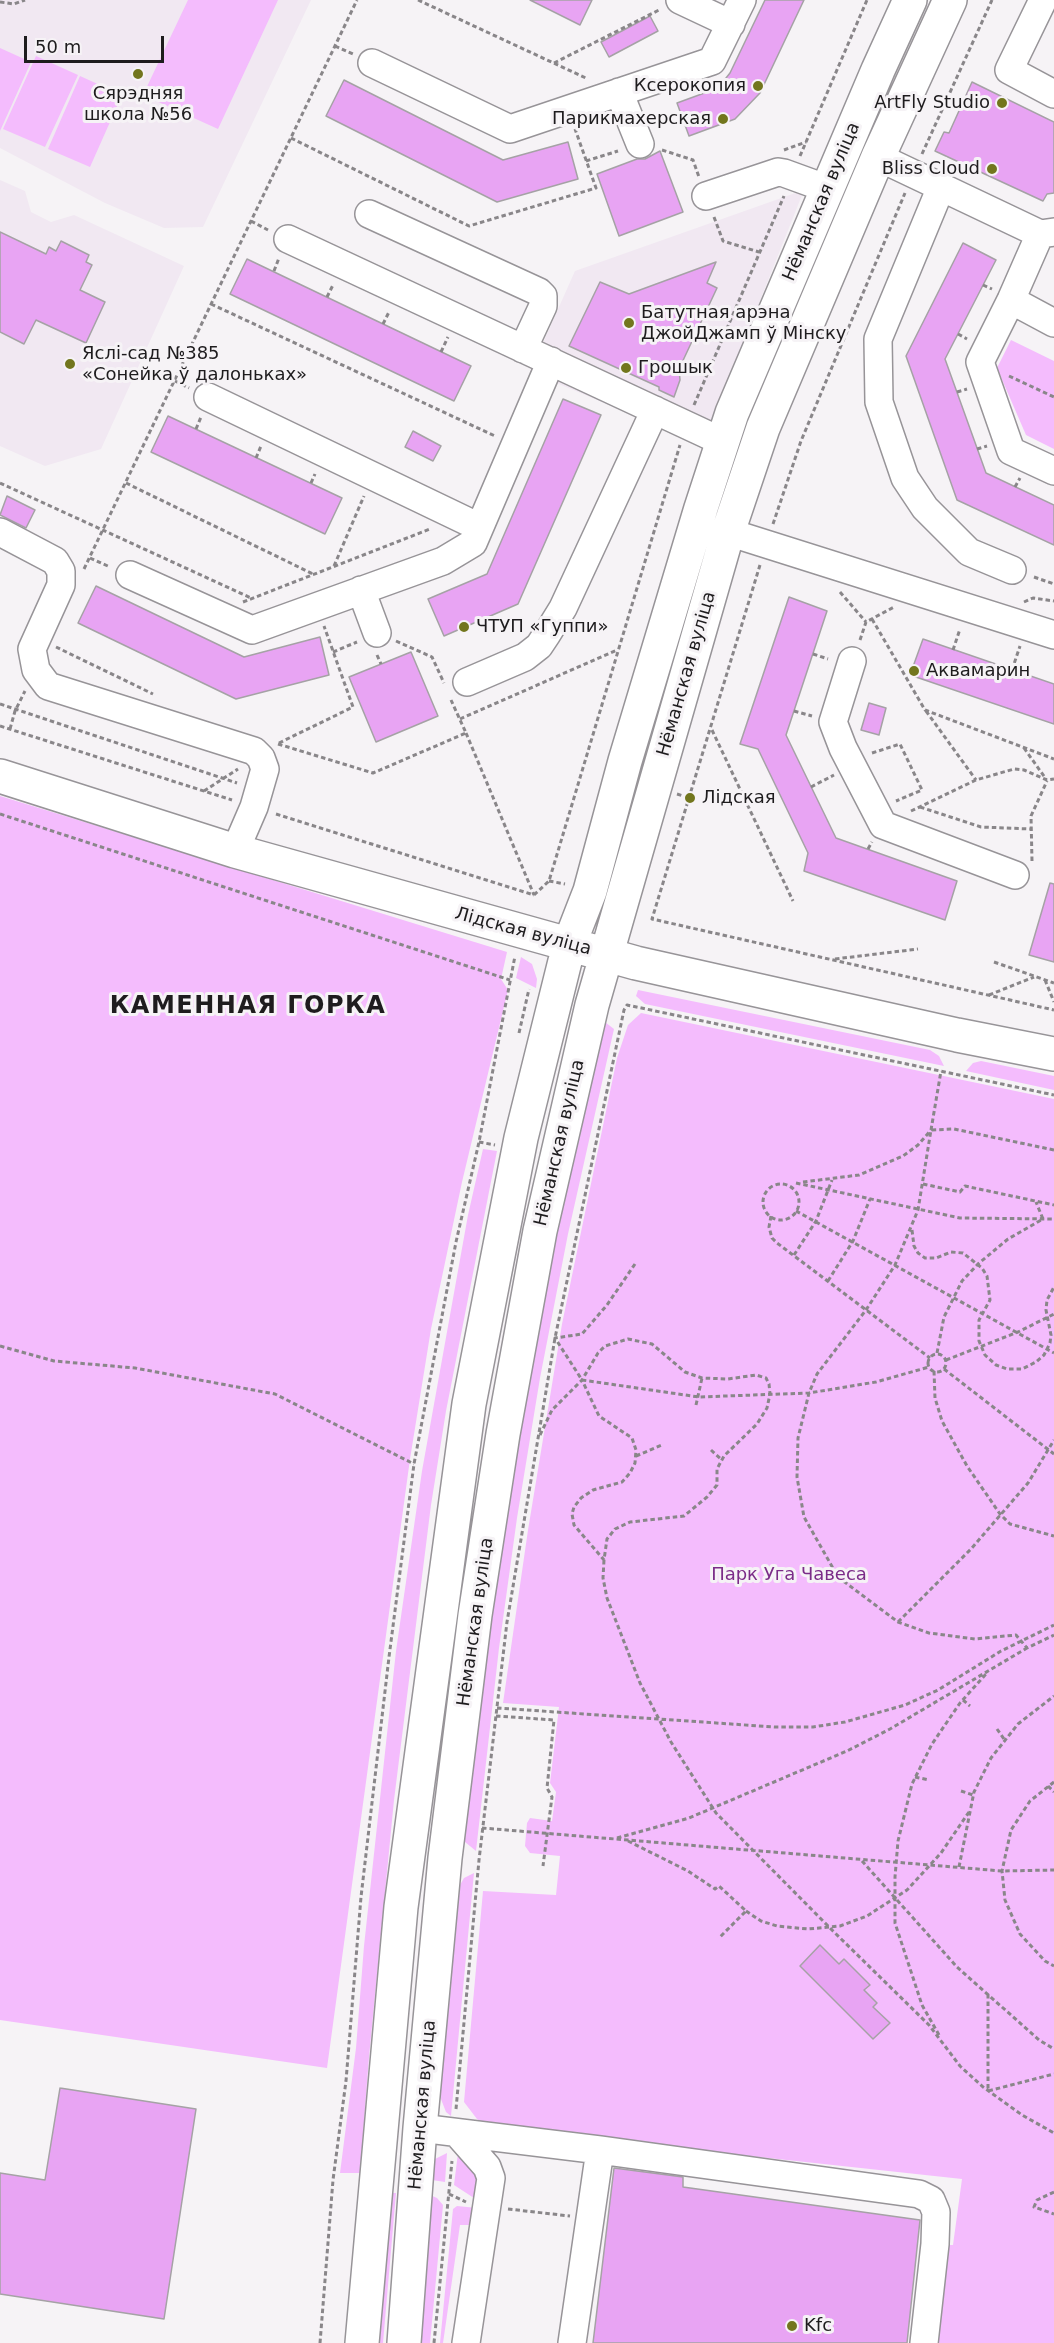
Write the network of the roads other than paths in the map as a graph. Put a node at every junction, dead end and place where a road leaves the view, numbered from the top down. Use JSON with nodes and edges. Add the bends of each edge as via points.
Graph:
{"nodes":[{"id":1,"x":742,"y":0,"type":"edge"},
{"id":2,"x":910,"y":0,"type":"edge"},
{"id":3,"x":950,"y":0,"type":"edge"},
{"id":4,"x":1043,"y":0,"type":"edge"},
{"id":5,"x":674,"y":3,"type":"edge"},
{"id":6,"x":731,"y":24,"type":"junction"},
{"id":7,"x":372,"y":63,"type":"dead end"},
{"id":8,"x":619,"y":92,"type":"junction"},
{"id":9,"x":1054,"y":94,"type":"edge"},
{"id":10,"x":640,"y":144,"type":"road end"},
{"id":11,"x":878,"y":157,"type":"junction"},
{"id":12,"x":941,"y":187,"type":"junction"},
{"id":13,"x":828,"y":189,"type":"junction"},
{"id":14,"x":706,"y":196,"type":"dead end"},
{"id":15,"x":369,"y":214,"type":"dead end"},
{"id":16,"x":1047,"y":233,"type":"edge"},
{"id":17,"x":288,"y":239,"type":"dead end"},
{"id":18,"x":793,"y":272,"type":"junction"},
{"id":19,"x":822,"y":287,"type":"junction"},
{"id":20,"x":1011,"y":300,"type":"junction"},
{"id":21,"x":1054,"y":323,"type":"edge"},
{"id":22,"x":523,"y":349,"type":"junction"},
{"id":23,"x":550,"y":362,"type":"junction"},
{"id":24,"x":208,"y":397,"type":"dead end"},
{"id":25,"x":655,"y":410,"type":"junction"},
{"id":26,"x":723,"y":442,"type":"junction"},
{"id":27,"x":1054,"y":471,"type":"edge"},
{"id":28,"x":469,"y":522,"type":"junction"},
{"id":29,"x":0,"y":532,"type":"edge"},
{"id":30,"x":728,"y":532,"type":"junction"},
{"id":31,"x":1012,"y":570,"type":"dead end"},
{"id":32,"x":130,"y":575,"type":"dead end"},
{"id":33,"x":361,"y":590,"type":"junction"},
{"id":34,"x":377,"y":633,"type":"road end"},
{"id":35,"x":1054,"y":635,"type":"edge"},
{"id":36,"x":855,"y":652,"type":"road end"},
{"id":37,"x":467,"y":682,"type":"dead end"},
{"id":38,"x":0,"y":776,"type":"edge"},
{"id":39,"x":235,"y":851,"type":"junction"},
{"id":40,"x":1023,"y":869,"type":"road end"},
{"id":41,"x":569,"y":945,"type":"junction"},
{"id":42,"x":606,"y":954,"type":"junction"},
{"id":43,"x":1054,"y":1054,"type":"edge"},
{"id":44,"x":380,"y":2125,"type":"junction"},
{"id":45,"x":420,"y":2128,"type":"junction"},
{"id":46,"x":456,"y":2133,"type":"junction"},
{"id":47,"x":600,"y":2150,"type":"junction"},
{"id":48,"x":362,"y":2343,"type":"edge"},
{"id":49,"x":404,"y":2343,"type":"edge"},
{"id":50,"x":466,"y":2343,"type":"edge"},
{"id":51,"x":572,"y":2343,"type":"edge"},
{"id":52,"x":924,"y":2343,"type":"edge"}],
"edges":[{"from":1,"to":6,"type":"lane"},
{"from":2,"to":13,"type":"main road","name":"Нёманская вуліца"},
{"from":3,"to":11,"type":"main road","name":"Нёманская вуліца"},
{"from":4,"to":9,"type":"lane","via":[[1009,69]]},
{"from":5,"to":6,"type":"lane"},
{"from":6,"to":8,"type":"lane","via":[[712,61]]},
{"from":7,"to":8,"type":"lane","via":[[510,129]]},
{"from":8,"to":10,"type":"lane"},
{"from":11,"to":12,"type":"lane"},
{"from":11,"to":19,"type":"main road","name":"Нёманская вуліца"},
{"from":12,"to":16,"type":"lane"},
{"from":12,"to":31,"type":"lane","via":[[878,339],[879,402],[905,478],[925,508],[969,552]]},
{"from":13,"to":14,"type":"lane","via":[[777,172]]},
{"from":13,"to":18,"type":"main road","name":"Нёманская вуліца"},
{"from":15,"to":22,"type":"lane","via":[[539,292],[543,306]]},
{"from":16,"to":20,"type":"lane"},
{"from":17,"to":22,"type":"lane"},
{"from":18,"to":19,"type":"main road"},
{"from":18,"to":26,"type":"main road","name":"Нёманская вуліца"},
{"from":19,"to":30,"type":"main road","name":"Нёманская вуліца","via":[[763,428]]},
{"from":20,"to":21,"type":"lane"},
{"from":20,"to":27,"type":"lane","via":[[980,362],[1011,451]]},
{"from":22,"to":23,"type":"lane"},
{"from":23,"to":25,"type":"lane"},
{"from":23,"to":28,"type":"lane","via":[[515,446]]},
{"from":24,"to":28,"type":"lane"},
{"from":25,"to":26,"type":"lane"},
{"from":25,"to":37,"type":"lane","via":[[548,634],[525,657]]},
{"from":26,"to":41,"type":"main road","name":"Нёманская вуліца","via":[[625,760],[590,891]]},
{"from":28,"to":33,"type":"lane","via":[[473,543],[444,561]]},
{"from":29,"to":39,"type":"lane","via":[[55,561],[62,571],[61,585],[32,649],[36,670],[48,686],[254,751],[261,758],[265,769]]},
{"from":30,"to":35,"type":"lane"},
{"from":30,"to":42,"type":"main road","name":"Нёманская вуліца"},
{"from":32,"to":33,"type":"lane","via":[[252,630]]},
{"from":33,"to":34,"type":"lane"},
{"from":36,"to":40,"type":"lane","via":[[833,722],[883,825]]},
{"from":38,"to":39,"type":"main road","name":"Лідская вуліца"},
{"from":39,"to":41,"type":"main road","name":"Лідская вуліца"},
{"from":41,"to":42,"type":"main road","name":"Лідская вуліца"},
{"from":41,"to":44,"type":"main road","name":"Нёманская вуліца","via":[[521,1138],[469,1404],[401,1907]]},
{"from":42,"to":43,"type":"main road","name":"Лідская вуліца","via":[[945,1033]]},
{"from":42,"to":45,"type":"main road","name":"Нёманская вуліца","via":[[540,1231],[503,1434],[475,1615],[445,1858]]},
{"from":44,"to":45,"type":"main road"},
{"from":44,"to":48,"type":"main road","name":"Нёманская вуліца"},
{"from":45,"to":46,"type":"lane"},
{"from":45,"to":49,"type":"main road","name":"Нёманская вуліца"},
{"from":46,"to":47,"type":"lane"},
{"from":46,"to":50,"type":"lane","via":[[488,2167],[491,2178]]},
{"from":47,"to":51,"type":"lane"},
{"from":47,"to":52,"type":"lane","via":[[919,2194],[931,2200],[936,2212],[935,2244]]}]}
